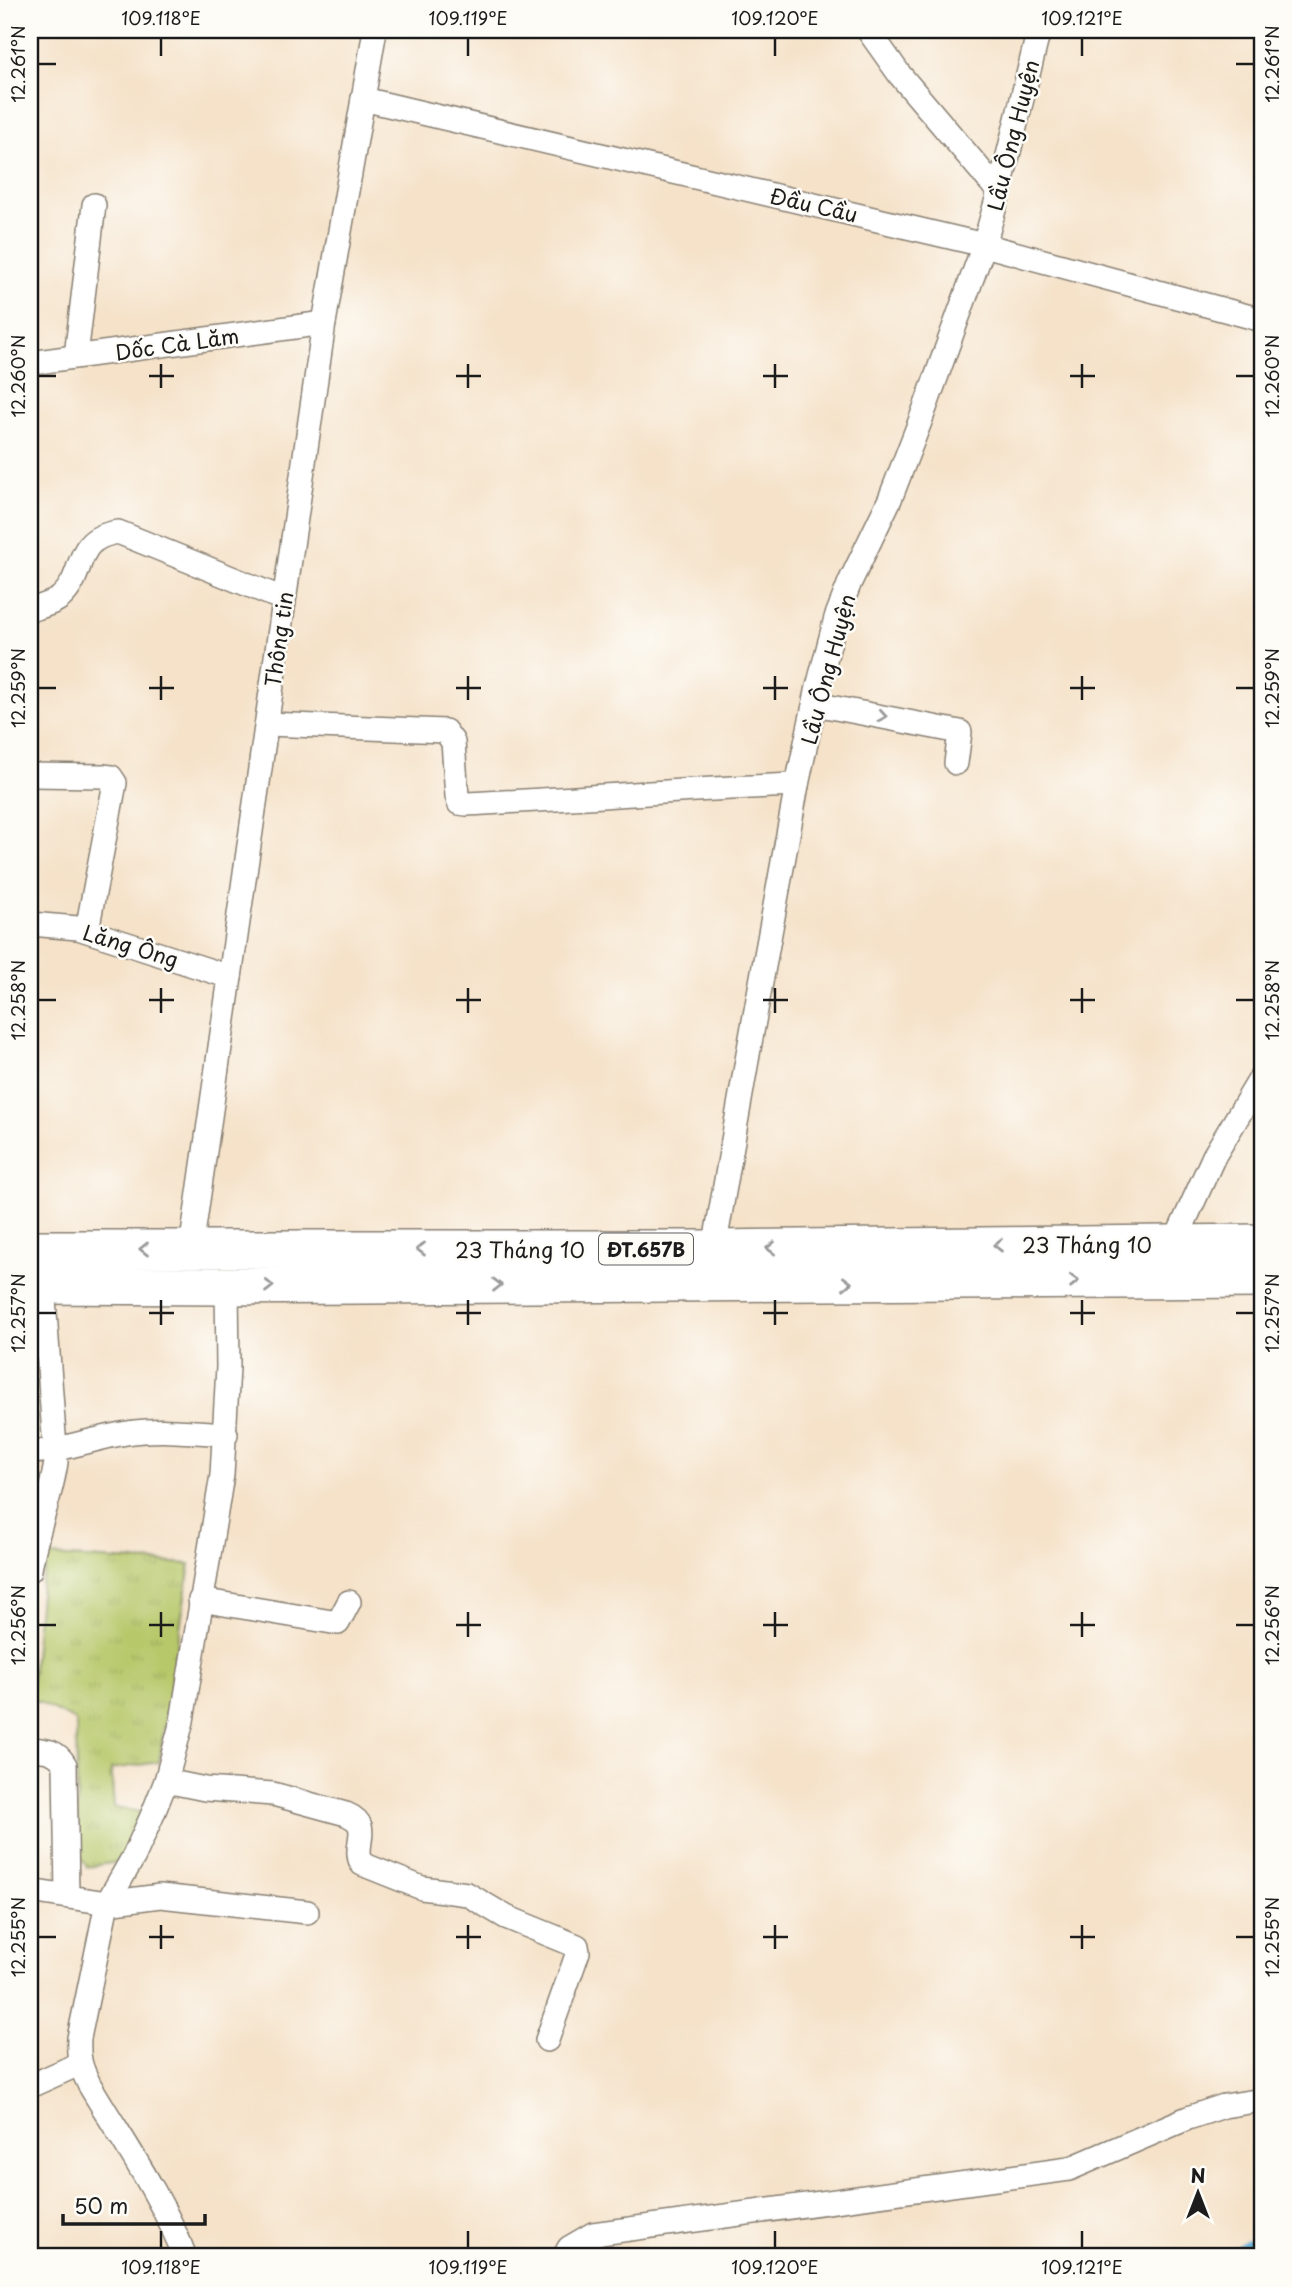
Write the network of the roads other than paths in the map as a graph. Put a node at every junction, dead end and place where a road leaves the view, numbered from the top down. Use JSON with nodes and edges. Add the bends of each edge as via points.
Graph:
{"nodes":[{"id":1,"x":374,"y":30,"type":"edge"},
{"id":2,"x":868,"y":30,"type":"edge"},
{"id":3,"x":1039,"y":30,"type":"edge"},
{"id":4,"x":363,"y":99,"type":"junction"},
{"id":5,"x":999,"y":192,"type":"junction"},
{"id":6,"x":94,"y":205,"type":"dead end"},
{"id":7,"x":984,"y":245,"type":"junction"},
{"id":8,"x":1262,"y":320,"type":"edge"},
{"id":9,"x":324,"y":323,"type":"junction"},
{"id":10,"x":76,"y":356,"type":"junction"},
{"id":11,"x":30,"y":363,"type":"edge"},
{"id":12,"x":283,"y":599,"type":"junction"},
{"id":13,"x":30,"y":610,"type":"edge"},
{"id":14,"x":815,"y":704,"type":"junction"},
{"id":15,"x":267,"y":724,"type":"junction"},
{"id":16,"x":956,"y":763,"type":"dead end"},
{"id":17,"x":30,"y":775,"type":"edge"},
{"id":18,"x":797,"y":785,"type":"junction"},
{"id":19,"x":30,"y":924,"type":"edge"},
{"id":20,"x":87,"y":930,"type":"junction"},
{"id":21,"x":230,"y":977,"type":"junction"},
{"id":22,"x":1262,"y":1076,"type":"edge"},
{"id":23,"x":1262,"y":1243,"type":"edge"},
{"id":24,"x":1174,"y":1244,"type":"junction"},
{"id":25,"x":714,"y":1248,"type":"junction"},
{"id":26,"x":30,"y":1249,"type":"edge"},
{"id":27,"x":191,"y":1250,"type":"junction"},
{"id":28,"x":1262,"y":1279,"type":"edge"},
{"id":29,"x":36,"y":1285,"type":"edge"},
{"id":30,"x":227,"y":1286,"type":"junction"},
{"id":31,"x":226,"y":1434,"type":"junction"},
{"id":32,"x":55,"y":1451,"type":"junction"},
{"id":33,"x":30,"y":1452,"type":"edge"},
{"id":34,"x":30,"y":1570,"type":"edge"},
{"id":35,"x":200,"y":1600,"type":"junction"},
{"id":36,"x":349,"y":1602,"type":"dead end"},
{"id":37,"x":30,"y":1749,"type":"edge"},
{"id":38,"x":166,"y":1781,"type":"junction"},
{"id":39,"x":30,"y":1891,"type":"edge"},
{"id":40,"x":67,"y":1896,"type":"junction"},
{"id":41,"x":107,"y":1903,"type":"junction"},
{"id":42,"x":307,"y":1912,"type":"dead end"},
{"id":43,"x":547,"y":2040,"type":"dead end"},
{"id":44,"x":79,"y":2064,"type":"junction"},
{"id":45,"x":30,"y":2086,"type":"edge"},
{"id":46,"x":1262,"y":2100,"type":"edge"},
{"id":47,"x":185,"y":2257,"type":"edge"},
{"id":48,"x":564,"y":2257,"type":"edge"}],
"edges":[{"from":1,"to":4,"type":"street","name":"Thông tin"},
{"from":2,"to":5,"type":"street"},
{"from":3,"to":5,"type":"street","name":"Lầu Ông Huyện"},
{"from":4,"to":7,"type":"street","name":"Đầu Cầu"},
{"from":4,"to":9,"type":"street","name":"Thông tin"},
{"from":5,"to":7,"type":"street","name":"Lầu Ông Huyện"},
{"from":6,"to":10,"type":"street"},
{"from":7,"to":8,"type":"street","name":"Đầu Cầu"},
{"from":7,"to":14,"type":"street","name":"Lầu Ông Huyện","via":[[922,419],[843,599]]},
{"from":9,"to":10,"type":"street","name":"Dốc Cà Lăm"},
{"from":9,"to":12,"type":"street","name":"Thông tin"},
{"from":10,"to":11,"type":"street","name":"Dốc Cà Lăm"},
{"from":12,"to":13,"type":"street","via":[[118,532],[87,546],[71,586],[61,597]]},
{"from":12,"to":15,"type":"street","name":"Thông tin"},
{"from":14,"to":16,"type":"street","one_way":true,"via":[[960,732]]},
{"from":14,"to":18,"type":"street","name":"Lầu Ông Huyện"},
{"from":15,"to":18,"type":"street","via":[[445,731],[453,742],[458,803],[466,804]]},
{"from":15,"to":21,"type":"street","name":"Thông tin"},
{"from":17,"to":20,"type":"street","via":[[103,776],[115,783]]},
{"from":18,"to":25,"type":"street","name":"Lầu Ông Huyện"},
{"from":19,"to":20,"type":"street","name":"Lăng Ông"},
{"from":20,"to":21,"type":"street","name":"Lăng Ông"},
{"from":21,"to":27,"type":"street","name":"Thông tin"},
{"from":22,"to":24,"type":"street","via":[[1214,1156]]},
{"from":23,"to":24,"type":"main road","name":"23 Tháng 10","number":"ĐT.657B"},
{"from":24,"to":25,"type":"main road","name":"23 Tháng 10","number":"ĐT.657B","one_way":true},
{"from":25,"to":27,"type":"main road","name":"23 Tháng 10","number":"ĐT.657B","one_way":true},
{"from":27,"to":26,"type":"main road","name":"23 Tháng 10","number":"ĐT.657B","one_way":true},
{"from":30,"to":28,"type":"main road","name":"23 Tháng 10","number":"ĐT.657B","one_way":true},
{"from":29,"to":30,"type":"main road","name":"23 Tháng 10","number":"ĐT.657B"},
{"from":29,"to":32,"type":"street"},
{"from":30,"to":31,"type":"street"},
{"from":31,"to":32,"type":"street","via":[[130,1433]]},
{"from":31,"to":35,"type":"street"},
{"from":32,"to":33,"type":"street"},
{"from":32,"to":34,"type":"street","via":[[54,1475]]},
{"from":35,"to":36,"type":"street","via":[[338,1623]]},
{"from":35,"to":38,"type":"street","via":[[182,1721]]},
{"from":37,"to":40,"type":"street","via":[[53,1752],[65,1765]]},
{"from":38,"to":41,"type":"street","via":[[134,1856]]},
{"from":38,"to":43,"type":"street","via":[[205,1790],[273,1794],[353,1816],[362,1830],[359,1861],[367,1868],[422,1888],[467,1894],[506,1917],[577,1946]]},
{"from":39,"to":40,"type":"street"},
{"from":40,"to":41,"type":"street"},
{"from":41,"to":42,"type":"street","via":[[160,1896]]},
{"from":41,"to":44,"type":"street","via":[[79,2038]]},
{"from":44,"to":45,"type":"street"},
{"from":44,"to":47,"type":"street","via":[[175,2230]]},
{"from":46,"to":48,"type":"street","via":[[1188,2118],[1069,2169],[593,2234],[569,2248]]}]}
